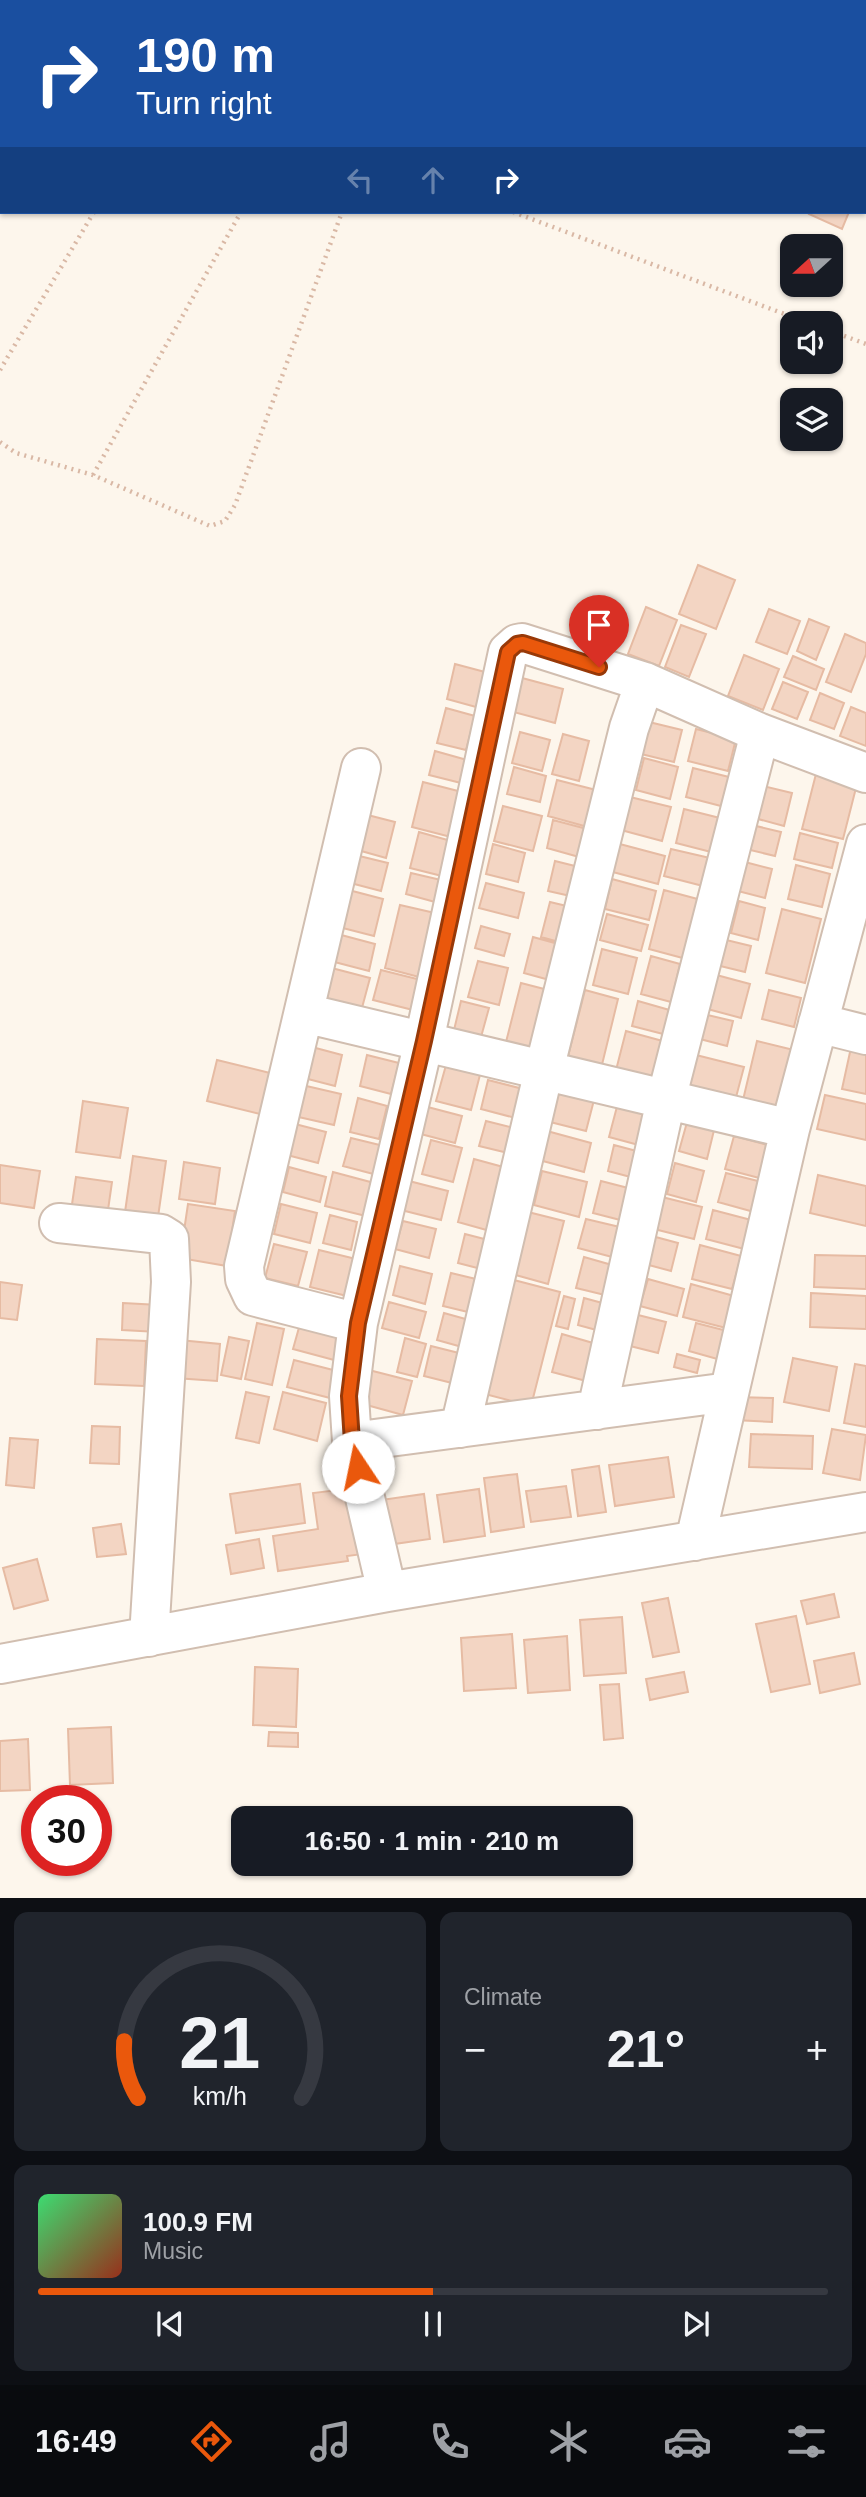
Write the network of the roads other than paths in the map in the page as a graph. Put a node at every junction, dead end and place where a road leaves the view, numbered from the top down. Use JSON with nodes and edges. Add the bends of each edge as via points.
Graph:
{"nodes":[{"id":1,"x":645,"y":682,"type":"junction"},
{"id":2,"x":760,"y":733,"type":"junction"},
{"id":3,"x":361,"y":768,"type":"dead end"},
{"id":4,"x":866,"y":773,"type":"edge"},
{"id":5,"x":866,"y":844,"type":"edge"},
{"id":6,"x":304,"y":1013,"type":"junction"},
{"id":7,"x":818,"y":1024,"type":"junction"},
{"id":8,"x":866,"y":1035,"type":"edge"},
{"id":9,"x":424,"y":1041,"type":"junction"},
{"id":10,"x":544,"y":1070,"type":"junction"},
{"id":11,"x":666,"y":1100,"type":"junction"},
{"id":12,"x":790,"y":1129,"type":"junction"},
{"id":13,"x":59,"y":1223,"type":"dead end"},
{"id":14,"x":358,"y":1323,"type":"junction"},
{"id":15,"x":729,"y":1392,"type":"junction"},
{"id":16,"x":597,"y":1410,"type":"junction"},
{"id":17,"x":460,"y":1428,"type":"junction"},
{"id":18,"x":352,"y":1442,"type":"junction"},
{"id":19,"x":866,"y":1512,"type":"edge"},
{"id":20,"x":695,"y":1541,"type":"junction"},
{"id":21,"x":387,"y":1592,"type":"junction"},
{"id":22,"x":149,"y":1637,"type":"junction"},
{"id":23,"x":0,"y":1664,"type":"edge"}],
"edges":[{"from":1,"to":2,"type":"street"},
{"from":1,"to":9,"type":"street","via":[[523,643],[508,652]]},
{"from":1,"to":10,"type":"street","via":[[629,728]]},
{"from":2,"to":4,"type":"street"},
{"from":2,"to":11,"type":"street"},
{"from":3,"to":6,"type":"street"},
{"from":5,"to":7,"type":"street"},
{"from":6,"to":9,"type":"street"},
{"from":6,"to":14,"type":"street","via":[[244,1266],[245,1279],[260,1300]]},
{"from":7,"to":8,"type":"street"},
{"from":7,"to":12,"type":"street"},
{"from":9,"to":10,"type":"street"},
{"from":9,"to":14,"type":"street"},
{"from":10,"to":11,"type":"street"},
{"from":10,"to":17,"type":"street"},
{"from":11,"to":12,"type":"street"},
{"from":11,"to":16,"type":"street"},
{"from":12,"to":15,"type":"street"},
{"from":13,"to":22,"type":"street","via":[[161,1234],[169,1239],[171,1282]]},
{"from":14,"to":18,"type":"street","via":[[349,1396]]},
{"from":15,"to":16,"type":"street"},
{"from":15,"to":20,"type":"street"},
{"from":16,"to":17,"type":"street"},
{"from":17,"to":18,"type":"street"},
{"from":18,"to":21,"type":"street"},
{"from":19,"to":20,"type":"street"},
{"from":20,"to":21,"type":"street"},
{"from":21,"to":22,"type":"street"},
{"from":22,"to":23,"type":"street"}]}
